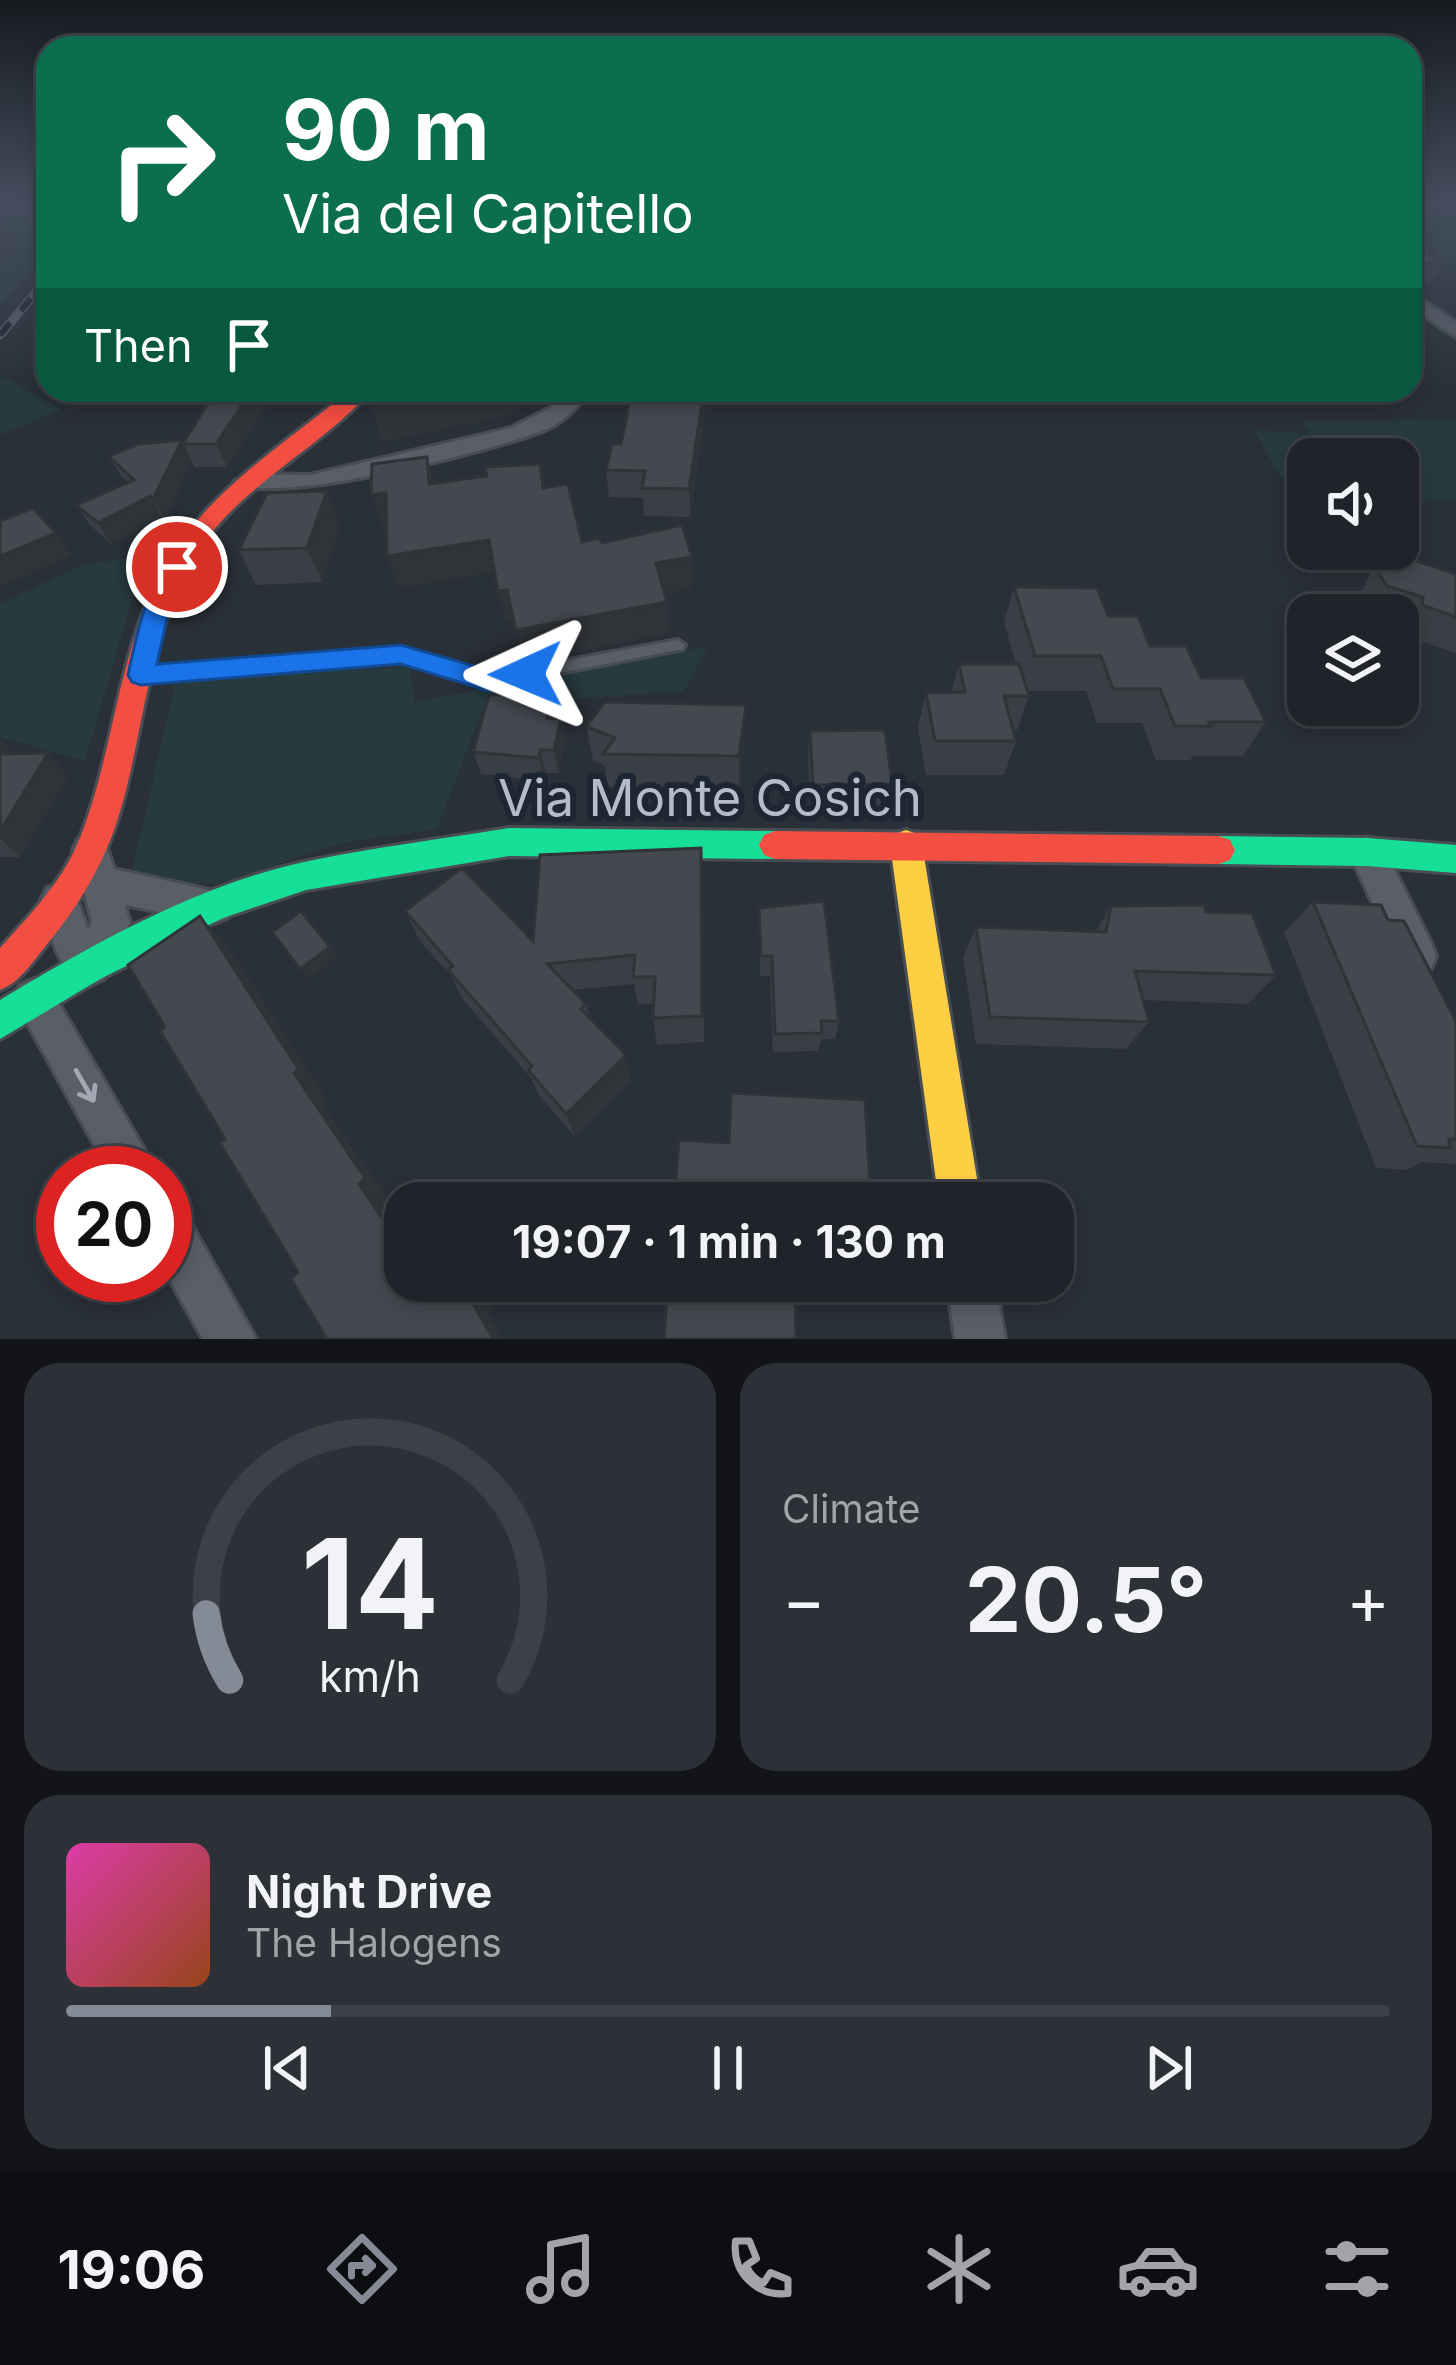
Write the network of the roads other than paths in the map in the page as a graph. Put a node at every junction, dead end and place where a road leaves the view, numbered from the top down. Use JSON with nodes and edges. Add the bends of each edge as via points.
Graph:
{"nodes":[{"id":1,"x":1422,"y":307,"type":"edge"},
{"id":2,"x":1456,"y":331,"type":"edge"},
{"id":3,"x":356,"y":402,"type":"edge"},
{"id":4,"x":572,"y":402,"type":"edge"},
{"id":5,"x":247,"y":482,"type":"junction"},
{"id":6,"x":678,"y":645,"type":"dead end"},
{"id":7,"x":141,"y":675,"type":"junction"},
{"id":8,"x":906,"y":844,"type":"junction"},
{"id":9,"x":1367,"y":852,"type":"junction"},
{"id":10,"x":1456,"y":859,"type":"edge"},
{"id":11,"x":96,"y":865,"type":"junction"},
{"id":12,"x":60,"y":900,"type":"junction"},
{"id":13,"x":214,"y":907,"type":"junction"},
{"id":14,"x":4,"y":959,"type":"edge"},
{"id":15,"x":90,"y":965,"type":"junction"},
{"id":16,"x":1436,"y":996,"type":"edge"},
{"id":17,"x":17,"y":1010,"type":"edge"},
{"id":18,"x":115,"y":1146,"type":"edge"},
{"id":19,"x":957,"y":1182,"type":"edge"},
{"id":20,"x":192,"y":1272,"type":"edge"},
{"id":21,"x":974,"y":1302,"type":"edge"},
{"id":22,"x":231,"y":1339,"type":"edge"},
{"id":23,"x":980,"y":1339,"type":"edge"}],
"edges":[{"from":1,"to":2,"type":"street"},
{"from":3,"to":5,"type":"street"},
{"from":4,"to":5,"type":"street","via":[[518,433],[310,482]]},
{"from":5,"to":7,"type":"street","via":[[177,567],[155,614]]},
{"from":6,"to":7,"type":"lane","via":[[488,680],[401,654]]},
{"from":7,"to":11,"type":"street"},
{"from":8,"to":9,"type":"street","name":"Via Monte Cosich"},
{"from":8,"to":13,"type":"street","name":"Via Monte Cosich","via":[[509,842],[306,876]]},
{"from":8,"to":19,"type":"street"},
{"from":9,"to":10,"type":"street","name":"Via Monte Cosich"},
{"from":9,"to":16,"type":"street"},
{"from":11,"to":12,"type":"street"},
{"from":11,"to":13,"type":"street","via":[[141,894]]},
{"from":11,"to":15,"type":"street","via":[[111,923]]},
{"from":12,"to":14,"type":"street"},
{"from":12,"to":15,"type":"street","via":[[74,948]]},
{"from":13,"to":15,"type":"street","name":"Via Monte Cosich"},
{"from":15,"to":17,"type":"street","name":"Via Monte Cosich"},
{"from":17,"to":18,"type":"street","one_way":true},
{"from":20,"to":22,"type":"street"},
{"from":21,"to":23,"type":"street"}]}
